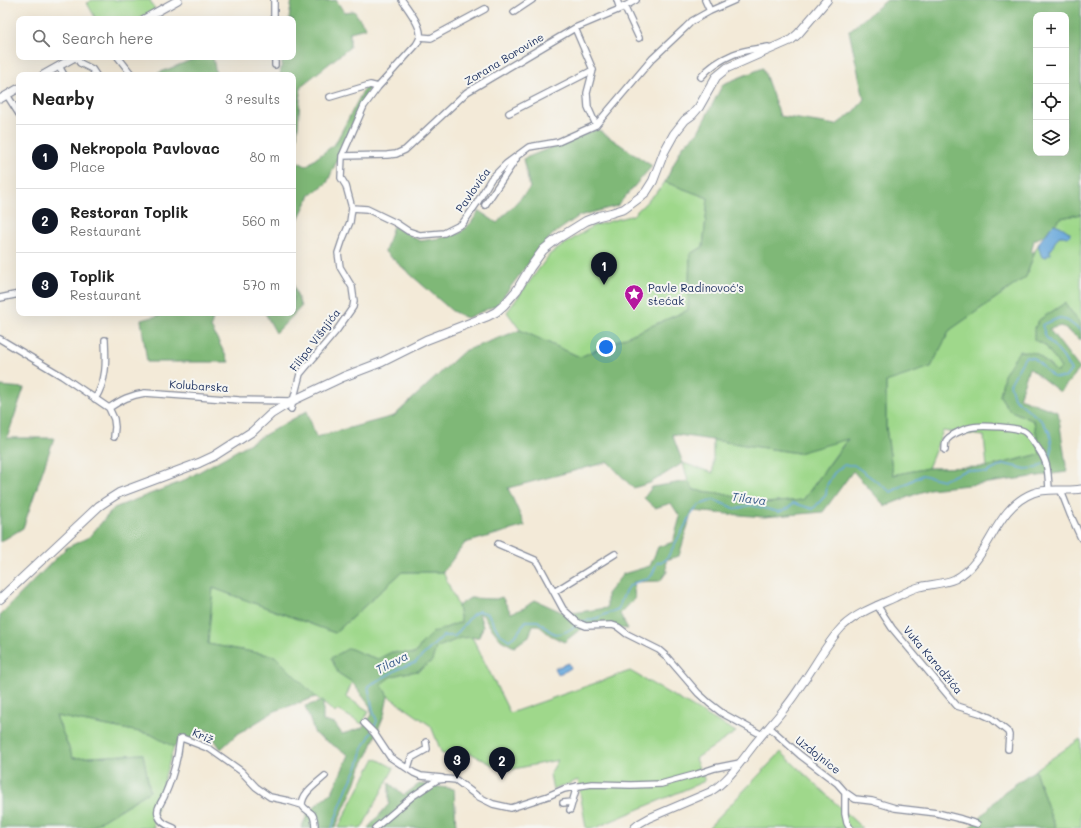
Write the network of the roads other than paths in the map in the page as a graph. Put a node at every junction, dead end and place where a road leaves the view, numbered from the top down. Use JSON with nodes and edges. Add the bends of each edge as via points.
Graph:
{"nodes":[{"id":1,"x":178,"y":0,"type":"edge"},
{"id":2,"x":274,"y":0,"type":"edge"},
{"id":3,"x":402,"y":0,"type":"edge"},
{"id":4,"x":532,"y":0,"type":"edge"},
{"id":5,"x":617,"y":0,"type":"edge"},
{"id":6,"x":636,"y":0,"type":"edge"},
{"id":7,"x":705,"y":0,"type":"edge"},
{"id":8,"x":735,"y":0,"type":"edge"},
{"id":9,"x":827,"y":0,"type":"edge"},
{"id":10,"x":622,"y":7,"type":"junction"},
{"id":11,"x":485,"y":9,"type":"dead end"},
{"id":12,"x":710,"y":11,"type":"junction"},
{"id":13,"x":514,"y":12,"type":"dead end"},
{"id":14,"x":149,"y":16,"type":"edge"},
{"id":15,"x":274,"y":16,"type":"edge"},
{"id":16,"x":575,"y":28,"type":"junction"},
{"id":17,"x":420,"y":37,"type":"junction"},
{"id":18,"x":639,"y":38,"type":"dead end"},
{"id":19,"x":780,"y":45,"type":"junction"},
{"id":20,"x":70,"y":60,"type":"edge"},
{"id":21,"x":78,"y":60,"type":"edge"},
{"id":22,"x":120,"y":60,"type":"edge"},
{"id":23,"x":275,"y":60,"type":"edge"},
{"id":24,"x":275,"y":65,"type":"dead end"},
{"id":25,"x":59,"y":66,"type":"junction"},
{"id":26,"x":593,"y":70,"type":"junction"},
{"id":27,"x":50,"y":72,"type":"edge"},
{"id":28,"x":62,"y":72,"type":"edge"},
{"id":29,"x":94,"y":72,"type":"edge"},
{"id":30,"x":130,"y":72,"type":"edge"},
{"id":31,"x":701,"y":77,"type":"dead end"},
{"id":32,"x":378,"y":87,"type":"junction"},
{"id":33,"x":16,"y":90,"type":"edge"},
{"id":34,"x":7,"y":95,"type":"junction"},
{"id":35,"x":330,"y":97,"type":"dead end"},
{"id":36,"x":0,"y":99,"type":"edge"},
{"id":37,"x":16,"y":109,"type":"edge"},
{"id":38,"x":509,"y":113,"type":"dead end"},
{"id":39,"x":596,"y":125,"type":"junction"},
{"id":40,"x":519,"y":154,"type":"junction"},
{"id":41,"x":342,"y":156,"type":"junction"},
{"id":42,"x":485,"y":204,"type":"dead end"},
{"id":43,"x":352,"y":208,"type":"junction"},
{"id":44,"x":16,"y":295,"type":"edge"},
{"id":45,"x":0,"y":298,"type":"edge"},
{"id":46,"x":0,"y":339,"type":"edge"},
{"id":47,"x":105,"y":340,"type":"dead end"},
{"id":48,"x":94,"y":399,"type":"junction"},
{"id":49,"x":292,"y":400,"type":"junction"},
{"id":50,"x":109,"y":408,"type":"junction"},
{"id":51,"x":291,"y":409,"type":"dead end"},
{"id":52,"x":114,"y":438,"type":"dead end"},
{"id":53,"x":945,"y":450,"type":"dead end"},
{"id":54,"x":1081,"y":489,"type":"edge"},
{"id":55,"x":1050,"y":490,"type":"junction"},
{"id":56,"x":1061,"y":491,"type":"junction"},
{"id":57,"x":1081,"y":538,"type":"edge"},
{"id":58,"x":498,"y":544,"type":"dead end"},
{"id":59,"x":615,"y":554,"type":"dead end"},
{"id":60,"x":554,"y":592,"type":"junction"},
{"id":61,"x":0,"y":599,"type":"edge"},
{"id":62,"x":877,"y":605,"type":"junction"},
{"id":63,"x":364,"y":723,"type":"dead end"},
{"id":64,"x":769,"y":727,"type":"junction"},
{"id":65,"x":762,"y":735,"type":"junction"},
{"id":66,"x":426,"y":742,"type":"dead end"},
{"id":67,"x":1008,"y":749,"type":"dead end"},
{"id":68,"x":740,"y":763,"type":"junction"},
{"id":69,"x":408,"y":768,"type":"junction"},
{"id":70,"x":325,"y":776,"type":"dead end"},
{"id":71,"x":446,"y":779,"type":"junction"},
{"id":72,"x":577,"y":786,"type":"junction"},
{"id":73,"x":845,"y":792,"type":"junction"},
{"id":74,"x":572,"y":802,"type":"junction"},
{"id":75,"x":563,"y":803,"type":"dead end"},
{"id":76,"x":302,"y":805,"type":"junction"},
{"id":77,"x":570,"y":810,"type":"dead end"},
{"id":78,"x":977,"y":824,"type":"dead end"},
{"id":79,"x":174,"y":828,"type":"edge"},
{"id":80,"x":315,"y":828,"type":"edge"},
{"id":81,"x":375,"y":828,"type":"edge"},
{"id":82,"x":634,"y":828,"type":"edge"},
{"id":83,"x":850,"y":828,"type":"edge"}],
"edges":[{"from":1,"to":14,"type":"street"},
{"from":2,"to":15,"type":"street"},
{"from":3,"to":17,"type":"street","via":[[417,24]]},
{"from":4,"to":13,"type":"street"},
{"from":5,"to":10,"type":"street"},
{"from":6,"to":10,"type":"street","name":"Zorana Borovine"},
{"from":7,"to":12,"type":"street"},
{"from":8,"to":12,"type":"street","name":"Pavlovića"},
{"from":9,"to":19,"type":"main road","via":[[791,40]]},
{"from":10,"to":16,"type":"street","name":"Zorana Borovine"},
{"from":10,"to":18,"type":"street"},
{"from":11,"to":17,"type":"street","via":[[431,38]]},
{"from":12,"to":39,"type":"street","name":"Pavlovića","via":[[692,21],[652,59]]},
{"from":16,"to":26,"type":"street"},
{"from":16,"to":41,"type":"street","name":"Zorana Borovine","via":[[466,92],[405,150],[387,156]]},
{"from":17,"to":32,"type":"street","name":"Filipa Višnjića","via":[[416,45]]},
{"from":19,"to":31,"type":"street","via":[[735,54],[719,62]]},
{"from":19,"to":49,"type":"main road","via":[[727,68],[716,77],[699,107],[674,134],[646,192],[624,209],[586,221],[548,246],[530,268],[517,290],[496,312],[426,340],[382,362]]},
{"from":20,"to":25,"type":"street"},
{"from":21,"to":29,"type":"street"},
{"from":22,"to":30,"type":"street"},
{"from":23,"to":24,"type":"street"},
{"from":25,"to":27,"type":"street"},
{"from":25,"to":28,"type":"street"},
{"from":26,"to":38,"type":"street"},
{"from":26,"to":39,"type":"street","via":[[588,107]]},
{"from":32,"to":35,"type":"street","via":[[370,85]]},
{"from":32,"to":41,"type":"street","name":"Filipa Višnjića","via":[[364,106]]},
{"from":33,"to":34,"type":"street"},
{"from":34,"to":36,"type":"street"},
{"from":34,"to":37,"type":"street"},
{"from":39,"to":40,"type":"street","name":"Pavlovića","via":[[558,142],[529,148]]},
{"from":40,"to":42,"type":"street","name":"Pavlovića"},
{"from":40,"to":43,"type":"street","name":"Pavlovića","via":[[491,179],[462,224],[444,233],[420,235],[368,209]]},
{"from":41,"to":43,"type":"street","name":"Filipa Višnjića","via":[[341,178]]},
{"from":43,"to":49,"type":"street","name":"Filipa Višnjića","via":[[350,222],[338,253],[340,267],[352,287],[353,307],[300,374]]},
{"from":44,"to":45,"type":"street"},
{"from":46,"to":48,"type":"street","via":[[62,376]]},
{"from":47,"to":48,"type":"street","via":[[105,370],[100,390]]},
{"from":48,"to":50,"type":"street"},
{"from":49,"to":50,"type":"street","name":"Kolubarska","via":[[145,393],[135,394]]},
{"from":49,"to":51,"type":"street","name":"Filipa Višnjića"},
{"from":49,"to":61,"type":"main road","via":[[253,431],[214,456],[119,493],[99,506]]},
{"from":50,"to":52,"type":"street","via":[[114,419]]},
{"from":53,"to":55,"type":"street","via":[[949,437],[972,427],[1022,430],[1043,454]]},
{"from":54,"to":56,"type":"street"},
{"from":55,"to":56,"type":"street"},
{"from":55,"to":62,"type":"street","via":[[1032,493],[1014,505],[1001,519],[978,558],[963,573],[944,582],[918,587]]},
{"from":56,"to":57,"type":"street"},
{"from":58,"to":60,"type":"street","via":[[535,560]]},
{"from":59,"to":60,"type":"street"},
{"from":60,"to":65,"type":"street","via":[[563,608],[579,623],[586,626],[618,627],[659,650],[698,693],[722,713]]},
{"from":62,"to":64,"type":"street","via":[[853,618],[842,628]]},
{"from":62,"to":67,"type":"street","name":"Vuka Karadžića","via":[[892,628],[957,706],[991,718],[1008,732]]},
{"from":63,"to":69,"type":"street","via":[[390,757]]},
{"from":64,"to":65,"type":"street"},
{"from":64,"to":73,"type":"street","name":"Uzdojnice","via":[[800,755],[837,782]]},
{"from":65,"to":68,"type":"street"},
{"from":66,"to":69,"type":"street","via":[[427,749],[411,758]]},
{"from":68,"to":72,"type":"street","via":[[661,784]]},
{"from":68,"to":82,"type":"street","via":[[719,787],[640,822]]},
{"from":69,"to":71,"type":"street","via":[[421,776]]},
{"from":70,"to":76,"type":"street","via":[[308,791]]},
{"from":71,"to":72,"type":"street","via":[[456,780],[493,804],[511,808]]},
{"from":71,"to":81,"type":"street","via":[[437,780],[413,796]]},
{"from":72,"to":74,"type":"street"},
{"from":73,"to":78,"type":"street","via":[[855,799],[895,808],[937,813]]},
{"from":73,"to":83,"type":"street","via":[[845,814]]},
{"from":74,"to":75,"type":"street"},
{"from":74,"to":77,"type":"street"},
{"from":76,"to":79,"type":"street","name":"Križ","via":[[270,797],[241,771],[210,749],[182,738],[168,788],[158,809],[159,818]]},
{"from":76,"to":80,"type":"street","via":[[312,814]]}]}
